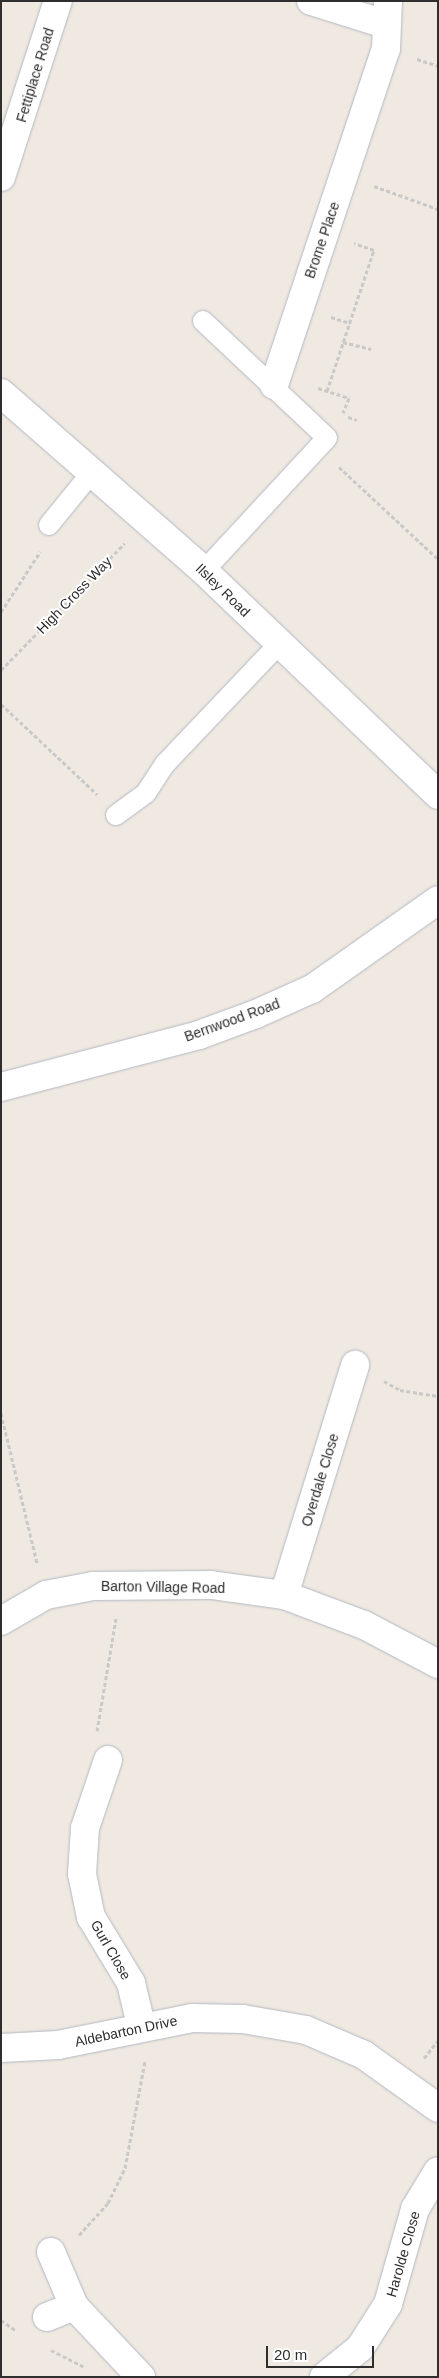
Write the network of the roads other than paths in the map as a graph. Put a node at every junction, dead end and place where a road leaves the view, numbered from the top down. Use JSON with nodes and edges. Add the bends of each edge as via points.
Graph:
{"nodes":[{"id":1,"x":58,"y":1,"type":"edge"},
{"id":2,"x":311,"y":1,"type":"edge"},
{"id":3,"x":386,"y":13,"type":"edge"},
{"id":4,"x":1,"y":177,"type":"edge"},
{"id":5,"x":203,"y":321,"type":"dead end"},
{"id":6,"x":274,"y":385,"type":"junction"},
{"id":7,"x":1,"y":393,"type":"edge"},
{"id":8,"x":92,"y":472,"type":"junction"},
{"id":9,"x":49,"y":525,"type":"road end"},
{"id":10,"x":204,"y":572,"type":"junction"},
{"id":11,"x":278,"y":644,"type":"junction"},
{"id":12,"x":438,"y":795,"type":"edge"},
{"id":13,"x":116,"y":815,"type":"dead end"},
{"id":14,"x":438,"y":900,"type":"edge"},
{"id":15,"x":1,"y":1088,"type":"edge"},
{"id":16,"x":355,"y":1365,"type":"road end"},
{"id":17,"x":284,"y":1595,"type":"junction"},
{"id":18,"x":1,"y":1621,"type":"edge"},
{"id":19,"x":438,"y":1664,"type":"edge"},
{"id":20,"x":108,"y":1760,"type":"road end"},
{"id":21,"x":141,"y":2025,"type":"junction"},
{"id":22,"x":1,"y":2048,"type":"edge"},
{"id":23,"x":438,"y":2108,"type":"edge"},
{"id":24,"x":438,"y":2170,"type":"edge"},
{"id":25,"x":51,"y":2252,"type":"road end"},
{"id":26,"x":74,"y":2306,"type":"junction"},
{"id":27,"x":47,"y":2316,"type":"dead end"},
{"id":28,"x":141,"y":2377,"type":"edge"},
{"id":29,"x":324,"y":2377,"type":"edge"}],
"edges":[{"from":1,"to":4,"type":"street","name":"Fettiplace Road"},
{"from":2,"to":3,"type":"street","name":"Brome Place"},
{"from":3,"to":6,"type":"street","name":"Brome Place","via":[[386,49]]},
{"from":5,"to":6,"type":"lane"},
{"from":6,"to":10,"type":"lane","via":[[323,443]]},
{"from":7,"to":8,"type":"street","name":"Ilsley Road"},
{"from":8,"to":9,"type":"lane"},
{"from":8,"to":10,"type":"street","name":"Ilsley Road"},
{"from":10,"to":11,"type":"street","name":"Ilsley Road"},
{"from":11,"to":12,"type":"street","name":"Ilsley Road"},
{"from":11,"to":13,"type":"lane","via":[[165,764],[146,793]]},
{"from":14,"to":15,"type":"street","name":"Bernwood Road","via":[[374,949],[312,989],[256,1014],[199,1035]]},
{"from":16,"to":17,"type":"street","name":"Overdale Close"},
{"from":17,"to":18,"type":"street","name":"Barton Village Road","via":[[211,1585],[120,1583],[46,1595]]},
{"from":17,"to":19,"type":"street","name":"Barton Village Road","via":[[364,1625]]},
{"from":20,"to":21,"type":"street","name":"Gurl Close","via":[[85,1828],[82,1874],[91,1916],[130,1983]]},
{"from":21,"to":22,"type":"street","name":"Aldebarton Drive","via":[[58,2046]]},
{"from":21,"to":23,"type":"street","name":"Aldebarton Drive","via":[[192,2018],[243,2019],[306,2030],[364,2055]]},
{"from":24,"to":29,"type":"street","name":"Harolde Close","via":[[415,2209],[388,2304],[360,2348]]},
{"from":25,"to":26,"type":"street"},
{"from":26,"to":27,"type":"street"},
{"from":26,"to":28,"type":"street"}]}
